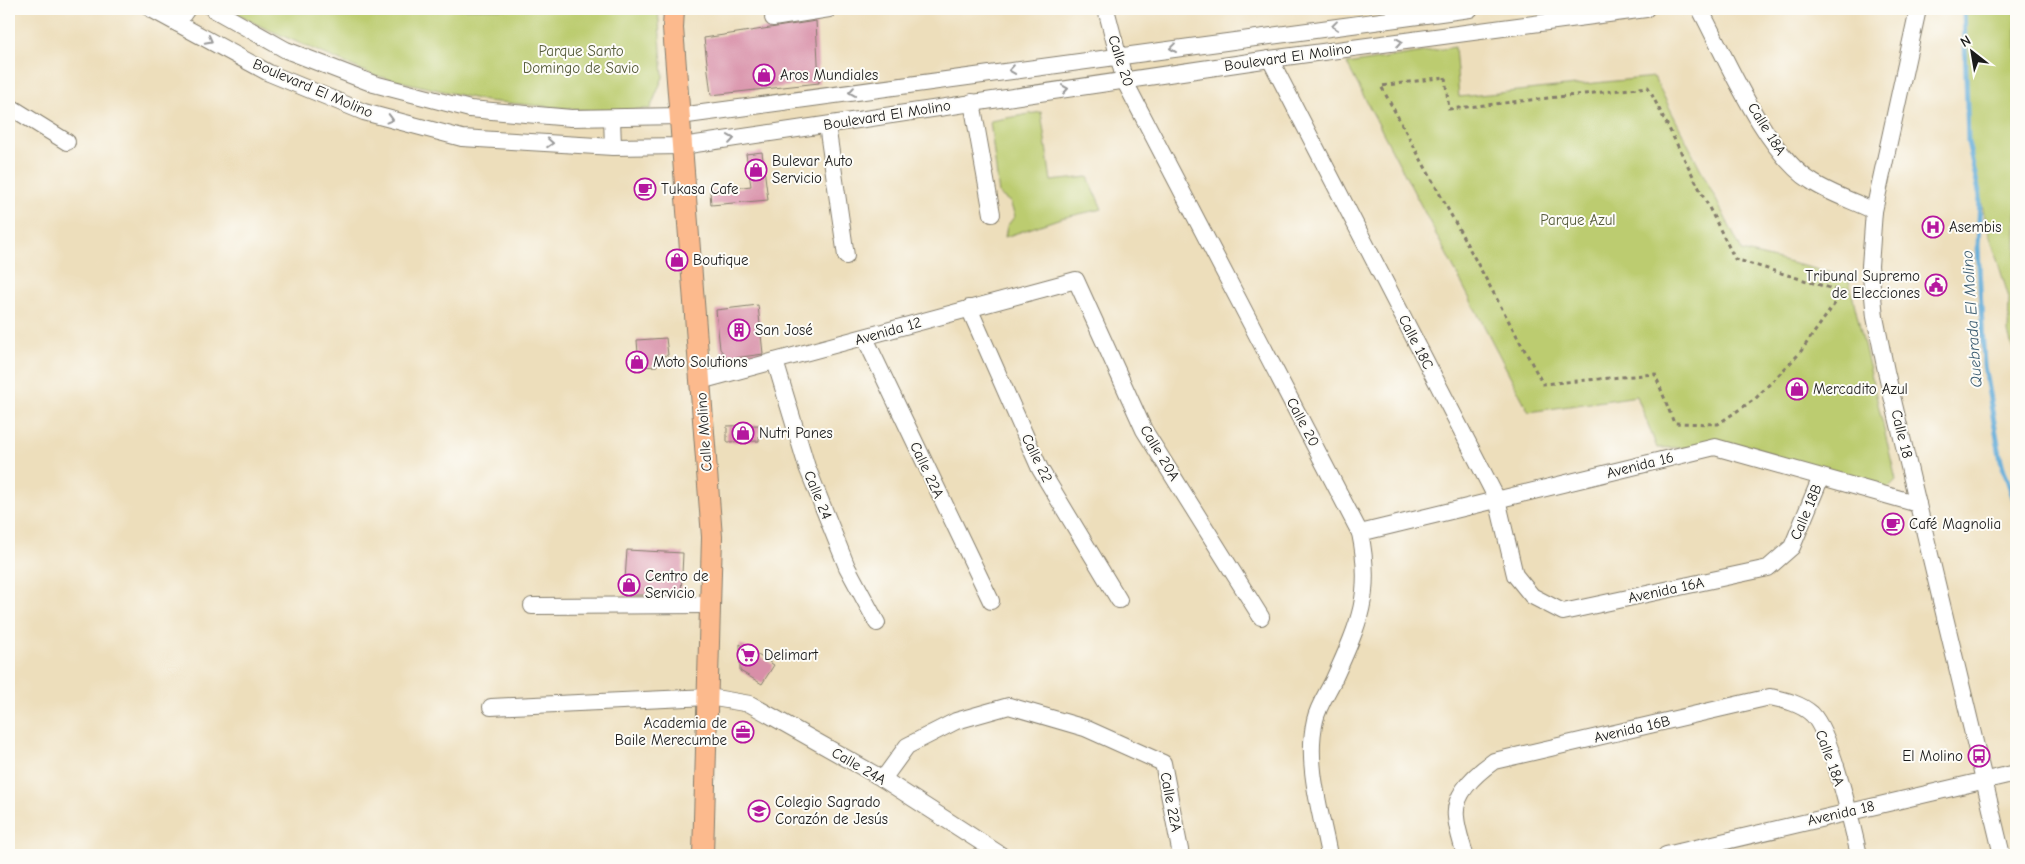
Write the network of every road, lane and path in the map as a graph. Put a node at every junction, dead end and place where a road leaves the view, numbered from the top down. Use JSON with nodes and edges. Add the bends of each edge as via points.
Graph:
{"nodes":[{"id":1,"x":187,"y":9,"type":"edge"},
{"id":2,"x":213,"y":9,"type":"edge"},
{"id":3,"x":674,"y":9,"type":"edge"},
{"id":4,"x":829,"y":9,"type":"edge"},
{"id":5,"x":1106,"y":9,"type":"edge"},
{"id":6,"x":1470,"y":9,"type":"edge"},
{"id":7,"x":1646,"y":9,"type":"edge"},
{"id":8,"x":1700,"y":9,"type":"edge"},
{"id":9,"x":1918,"y":9,"type":"edge"},
{"id":10,"x":155,"y":10,"type":"edge"},
{"id":11,"x":773,"y":18,"type":"dead end"},
{"id":12,"x":178,"y":23,"type":"junction"},
{"id":13,"x":1117,"y":55,"type":"junction"},
{"id":14,"x":1270,"y":59,"type":"junction"},
{"id":15,"x":1445,"y":77,"type":"joint"},
{"id":16,"x":1125,"y":82,"type":"junction"},
{"id":17,"x":972,"y":102,"type":"junction"},
{"id":18,"x":9,"y":106,"type":"edge"},
{"id":19,"x":680,"y":116,"type":"junction"},
{"id":20,"x":612,"y":118,"type":"junction"},
{"id":21,"x":826,"y":125,"type":"junction"},
{"id":22,"x":67,"y":142,"type":"dead end"},
{"id":23,"x":682,"y":146,"type":"junction"},
{"id":24,"x":613,"y":147,"type":"junction"},
{"id":25,"x":1874,"y":211,"type":"junction"},
{"id":26,"x":992,"y":214,"type":"dead end"},
{"id":27,"x":846,"y":256,"type":"dead end"},
{"id":28,"x":1076,"y":280,"type":"joint"},
{"id":29,"x":969,"y":308,"type":"junction"},
{"id":30,"x":865,"y":338,"type":"junction"},
{"id":31,"x":774,"y":361,"type":"junction"},
{"id":32,"x":700,"y":381,"type":"junction"},
{"id":33,"x":1821,"y":477,"type":"junction"},
{"id":34,"x":1497,"y":499,"type":"junction"},
{"id":35,"x":1918,"y":504,"type":"junction"},
{"id":36,"x":1360,"y":533,"type":"junction"},
{"id":37,"x":1768,"y":568,"type":"joint"},
{"id":38,"x":1119,"y":600,"type":"dead end"},
{"id":39,"x":991,"y":601,"type":"dead end"},
{"id":40,"x":710,"y":605,"type":"junction"},
{"id":41,"x":532,"y":606,"type":"dead end"},
{"id":42,"x":1563,"y":612,"type":"joint"},
{"id":43,"x":1260,"y":617,"type":"dead end"},
{"id":44,"x":877,"y":623,"type":"dead end"},
{"id":45,"x":709,"y":697,"type":"junction"},
{"id":46,"x":1792,"y":702,"type":"joint"},
{"id":47,"x":491,"y":708,"type":"dead end"},
{"id":48,"x":2016,"y":773,"type":"edge"},
{"id":49,"x":883,"y":779,"type":"junction"},
{"id":50,"x":1985,"y":781,"type":"junction"},
{"id":51,"x":1848,"y":811,"type":"junction"},
{"id":52,"x":702,"y":855,"type":"edge"},
{"id":53,"x":1001,"y":855,"type":"edge"},
{"id":54,"x":1181,"y":855,"type":"edge"},
{"id":55,"x":1329,"y":855,"type":"edge"},
{"id":56,"x":1465,"y":855,"type":"edge"},
{"id":57,"x":1666,"y":855,"type":"edge"},
{"id":58,"x":1859,"y":855,"type":"edge"},
{"id":59,"x":2002,"y":855,"type":"edge"}],
"edges":[{"from":1,"to":12,"type":"street"},
{"from":2,"to":20,"type":"street","name":"Boulevard El Molino","via":[[286,50],[374,84],[470,109],[571,118]]},
{"from":3,"to":19,"type":"main road","name":"Calle Molino"},
{"from":4,"to":11,"type":"street"},
{"from":5,"to":13,"type":"street","name":"Calle 20"},
{"from":6,"to":13,"type":"street","name":"Boulevard El Molino","one_way":true},
{"from":14,"to":7,"type":"street","name":"Boulevard El Molino","one_way":true},
{"from":8,"to":25,"type":"street","name":"Calle 18A","via":[[1760,122],[1782,156],[1811,181]]},
{"from":9,"to":25,"type":"street","name":"Calle 18"},
{"from":10,"to":12,"type":"street","name":"Boulevard El Molino"},
{"from":12,"to":24,"type":"street","name":"Boulevard El Molino","one_way":true,"via":[[269,73],[364,112],[462,138]]},
{"from":13,"to":16,"type":"street","name":"Calle 20"},
{"from":13,"to":19,"type":"street","name":"Boulevard El Molino","one_way":true},
{"from":14,"to":16,"type":"street","name":"Boulevard El Molino"},
{"from":14,"to":34,"type":"street","name":"Calle 18C"},
{"from":15,"to":15,"type":"path","via":[[1450,109],[1648,87],[1736,259],[1843,292],[1800,354],[1755,399],[1718,424],[1674,423],[1655,374],[1543,384],[1381,86]]},
{"from":17,"to":16,"type":"street","name":"Boulevard El Molino","one_way":true},
{"from":16,"to":36,"type":"street","name":"Calle 20"},
{"from":17,"to":21,"type":"street","name":"Boulevard El Molino"},
{"from":17,"to":26,"type":"street"},
{"from":18,"to":22,"type":"street"},
{"from":19,"to":20,"type":"street","name":"Boulevard El Molino"},
{"from":19,"to":23,"type":"main road","name":"Calle Molino"},
{"from":20,"to":24,"type":"street"},
{"from":23,"to":21,"type":"street","name":"Boulevard El Molino","one_way":true},
{"from":21,"to":27,"type":"street"},
{"from":23,"to":24,"type":"street","name":"Boulevard El Molino"},
{"from":23,"to":32,"type":"main road","name":"Calle Molino"},
{"from":25,"to":35,"type":"street","name":"Calle 18","via":[[1870,266],[1875,317]]},
{"from":28,"to":29,"type":"street","name":"Avenida 12"},
{"from":28,"to":43,"type":"street","name":"Calle 20A","via":[[1144,430]]},
{"from":29,"to":30,"type":"street","name":"Avenida 12"},
{"from":29,"to":38,"type":"street","name":"Calle 22","via":[[1040,469]]},
{"from":30,"to":31,"type":"street","name":"Avenida 12"},
{"from":30,"to":39,"type":"street","name":"Calle 22A"},
{"from":31,"to":32,"type":"street","name":"Avenida 12"},
{"from":31,"to":44,"type":"street","name":"Calle 24","via":[[807,467],[847,567]]},
{"from":32,"to":40,"type":"main road","name":"Calle Molino","via":[[712,538]]},
{"from":33,"to":34,"type":"street","name":"Avenida 16","via":[[1714,447]]},
{"from":33,"to":35,"type":"street","name":"Avenida 16"},
{"from":33,"to":37,"type":"street","name":"Calle 18B","via":[[1792,547]]},
{"from":34,"to":36,"type":"street","name":"Avenida 16"},
{"from":34,"to":42,"type":"street","name":"Calle 18C","via":[[1515,576],[1532,596]]},
{"from":35,"to":50,"type":"street","name":"Calle 18"},
{"from":36,"to":55,"type":"street","name":"Calle 20","via":[[1366,560],[1366,587],[1361,613],[1315,719],[1310,754]]},
{"from":37,"to":42,"type":"street","name":"Avenida 16A"},
{"from":40,"to":41,"type":"street"},
{"from":40,"to":45,"type":"main road","name":"Calle Molino"},
{"from":45,"to":47,"type":"street","name":"Calle 24A"},
{"from":45,"to":49,"type":"street","name":"Calle 24A","via":[[750,704]]},
{"from":45,"to":52,"type":"main road","name":"Calle Molino"},
{"from":46,"to":51,"type":"street","name":"Calle 18A","via":[[1812,714],[1823,732]]},
{"from":46,"to":56,"type":"street","name":"Avenida 16B","via":[[1770,697],[1494,761],[1475,774],[1462,792],[1455,814]]},
{"from":48,"to":50,"type":"street","name":"Avenida 18"},
{"from":49,"to":53,"type":"street","name":"Calle 24A"},
{"from":49,"to":54,"type":"street","name":"Calle 22A","via":[[907,746],[956,721],[1009,706],[1085,728],[1163,763]]},
{"from":50,"to":51,"type":"street","name":"Avenida 18"},
{"from":50,"to":59,"type":"street","name":"Calle 18"},
{"from":51,"to":57,"type":"street","name":"Avenida 18"},
{"from":51,"to":58,"type":"street","name":"Calle 18A"}]}
